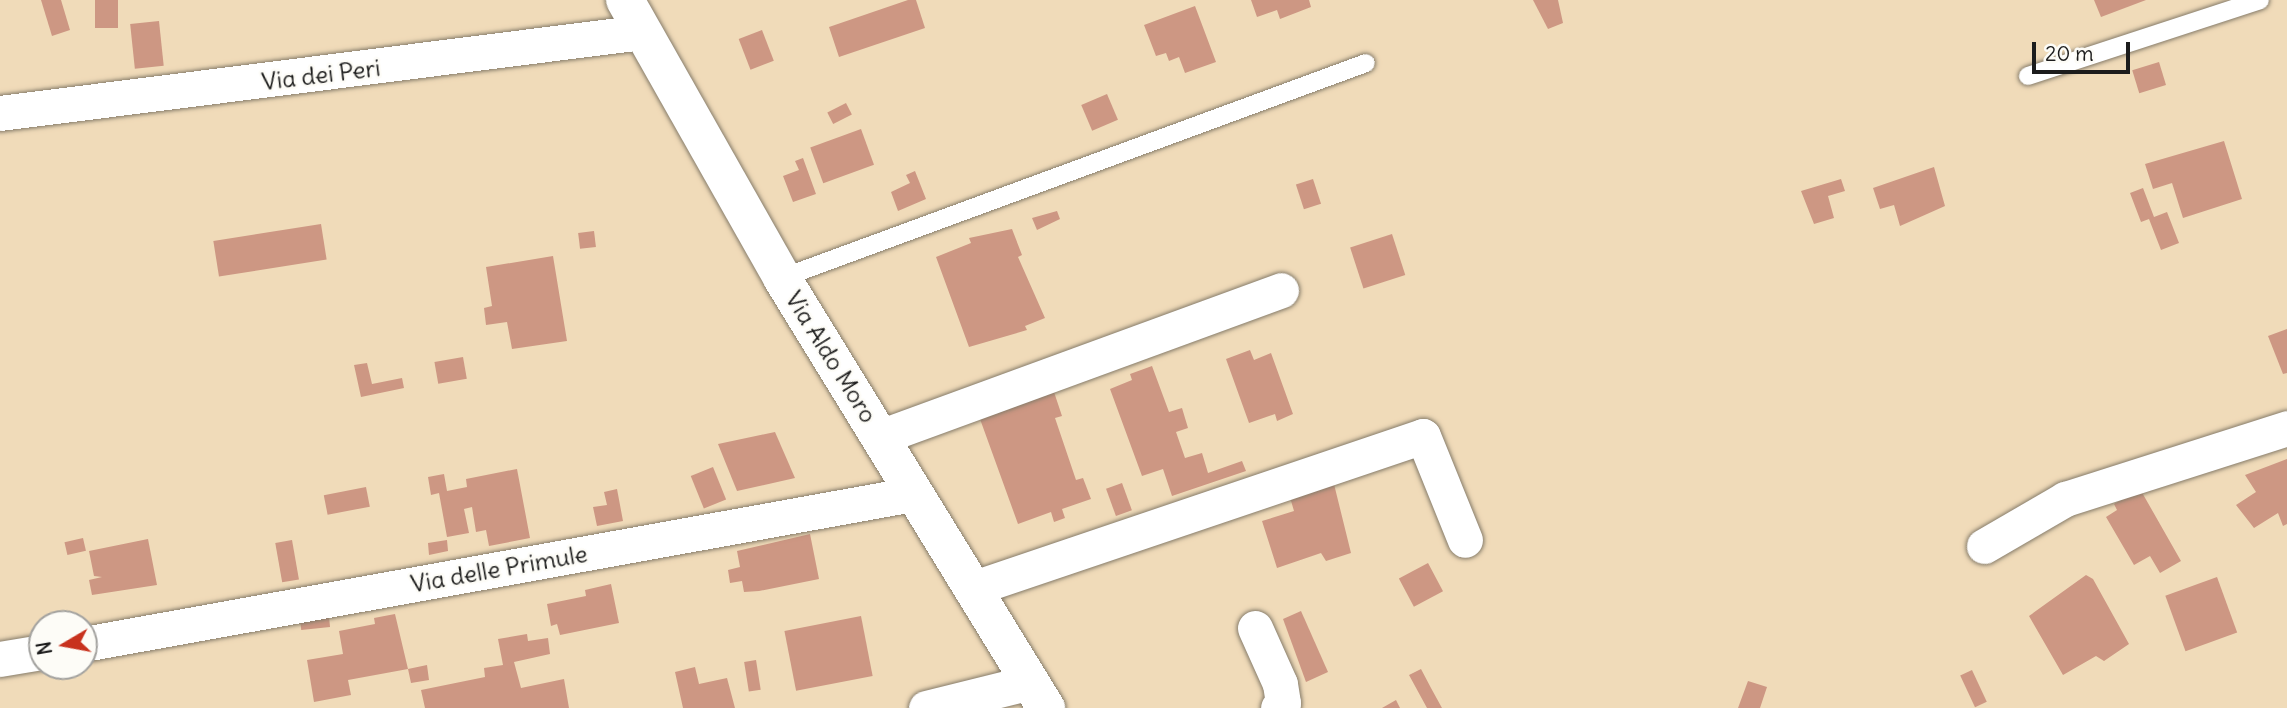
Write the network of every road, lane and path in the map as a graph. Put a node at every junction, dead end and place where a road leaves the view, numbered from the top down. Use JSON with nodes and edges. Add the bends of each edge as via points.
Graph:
{"nodes":[{"id":1,"x":2260,"y":0,"type":"edge"},
{"id":2,"x":634,"y":16,"type":"edge"},
{"id":3,"x":1366,"y":63,"type":"dead end"},
{"id":4,"x":2028,"y":76,"type":"dead end"},
{"id":5,"x":0,"y":113,"type":"edge"},
{"id":6,"x":782,"y":278,"type":"junction"},
{"id":7,"x":1281,"y":290,"type":"dead end"},
{"id":8,"x":2287,"y":428,"type":"edge"},
{"id":9,"x":880,"y":437,"type":"junction"},
{"id":10,"x":913,"y":494,"type":"junction"},
{"id":11,"x":1465,"y":540,"type":"dead end"},
{"id":12,"x":1984,"y":545,"type":"dead end"},
{"id":13,"x":971,"y":589,"type":"junction"},
{"id":14,"x":1255,"y":628,"type":"dead end"},
{"id":15,"x":98,"y":641,"type":"edge"},
{"id":16,"x":28,"y":654,"type":"edge"},
{"id":17,"x":0,"y":659,"type":"edge"},
{"id":18,"x":1037,"y":695,"type":"edge"},
{"id":19,"x":926,"y":708,"type":"edge"},
{"id":20,"x":1278,"y":708,"type":"edge"}],
"edges":[{"from":1,"to":4,"type":"lane"},
{"from":2,"to":5,"type":"street","name":"Via dei Peri"},
{"from":2,"to":6,"type":"street","name":"Via Aldo Moro"},
{"from":3,"to":6,"type":"lane"},
{"from":6,"to":9,"type":"street","name":"Via Aldo Moro"},
{"from":7,"to":9,"type":"street"},
{"from":8,"to":12,"type":"street","via":[[2065,499]]},
{"from":9,"to":10,"type":"street","name":"Via Aldo Moro"},
{"from":10,"to":13,"type":"street","name":"Via Aldo Moro"},
{"from":10,"to":15,"type":"street","name":"Via delle Primule"},
{"from":11,"to":13,"type":"street","via":[[1423,436]]},
{"from":13,"to":18,"type":"street","name":"Via Aldo Moro"},
{"from":14,"to":20,"type":"street","via":[[1280,684],[1283,702]]},
{"from":16,"to":17,"type":"street"},
{"from":18,"to":19,"type":"street"}]}
